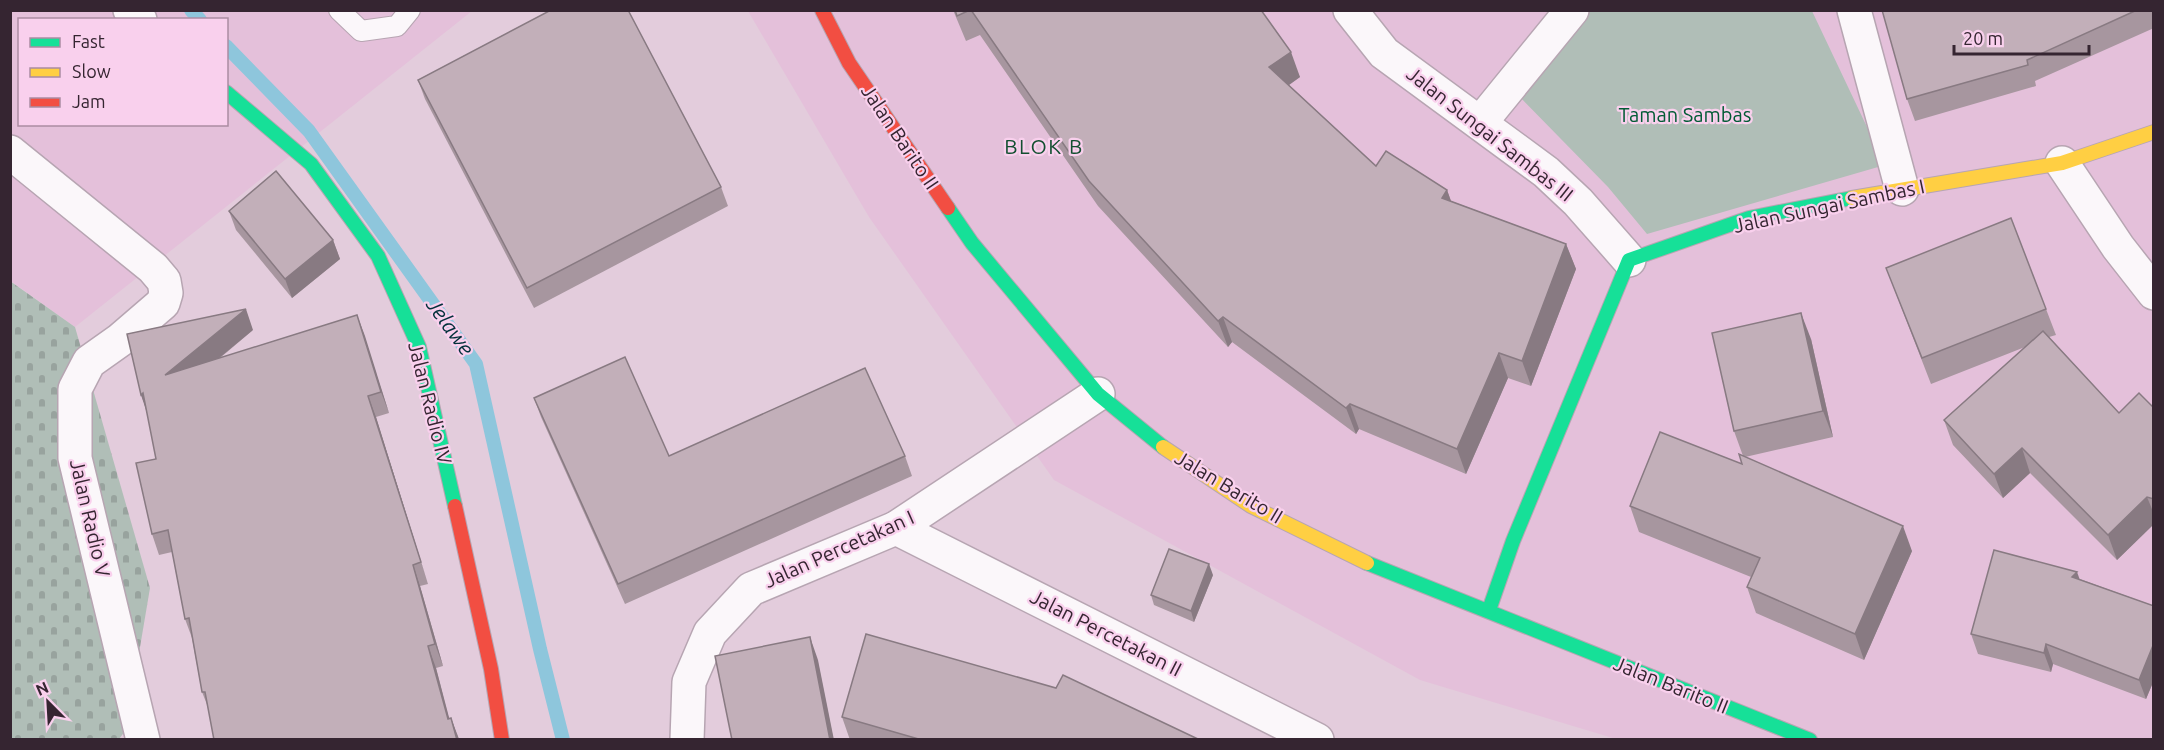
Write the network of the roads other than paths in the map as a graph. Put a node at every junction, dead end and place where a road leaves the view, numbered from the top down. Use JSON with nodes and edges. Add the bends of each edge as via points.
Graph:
{"nodes":[{"id":1,"x":339,"y":10,"type":"edge"},
{"id":2,"x":410,"y":10,"type":"edge"},
{"id":3,"x":822,"y":10,"type":"edge"},
{"id":4,"x":1350,"y":10,"type":"edge"},
{"id":5,"x":1572,"y":10,"type":"edge"},
{"id":6,"x":1854,"y":10,"type":"edge"},
{"id":7,"x":228,"y":94,"type":"edge"},
{"id":8,"x":1480,"y":123,"type":"junction"},
{"id":9,"x":2154,"y":132,"type":"edge"},
{"id":10,"x":10,"y":152,"type":"edge"},
{"id":11,"x":2062,"y":164,"type":"junction"},
{"id":12,"x":1902,"y":189,"type":"junction"},
{"id":13,"x":1629,"y":260,"type":"junction"},
{"id":14,"x":2154,"y":293,"type":"edge"},
{"id":15,"x":1098,"y":394,"type":"junction"},
{"id":16,"x":896,"y":528,"type":"junction"},
{"id":17,"x":1489,"y":610,"type":"junction"},
{"id":18,"x":142,"y":740,"type":"edge"},
{"id":19,"x":502,"y":740,"type":"edge"},
{"id":20,"x":687,"y":740,"type":"edge"},
{"id":21,"x":1317,"y":740,"type":"edge"},
{"id":22,"x":1810,"y":740,"type":"edge"}],
"edges":[{"from":1,"to":2,"type":"lane","via":[[362,31],[397,26]]},
{"from":3,"to":15,"type":"street","name":"Jalan Barito II","via":[[849,63],[972,243]]},
{"from":4,"to":8,"type":"street","name":"Jalan Sungai Sambas III","via":[[1384,53]]},
{"from":5,"to":8,"type":"street"},
{"from":6,"to":12,"type":"street"},
{"from":7,"to":19,"type":"street","name":"Jalan Radio IV","via":[[311,164],[378,256],[419,347],[491,669]]},
{"from":8,"to":13,"type":"street","name":"Jalan Sungai Sambas III","via":[[1546,172]]},
{"from":9,"to":11,"type":"street","name":"Jalan Sungai Sambas I"},
{"from":10,"to":18,"type":"street","name":"Jalan Radio V","via":[[164,281],[163,303],[89,362],[75,389],[75,458]]},
{"from":11,"to":12,"type":"street","name":"Jalan Sungai Sambas I"},
{"from":11,"to":14,"type":"street"},
{"from":12,"to":13,"type":"street","name":"Jalan Sungai Sambas I","via":[[1749,218]]},
{"from":13,"to":17,"type":"street","via":[[1513,541]]},
{"from":15,"to":16,"type":"street","name":"Jalan Percetakan I"},
{"from":15,"to":17,"type":"street","name":"Jalan Barito II","via":[[1152,440],[1251,506],[1376,567]]},
{"from":16,"to":20,"type":"street","name":"Jalan Percetakan I","via":[[751,589],[710,633],[689,682]]},
{"from":16,"to":21,"type":"street","name":"Jalan Percetakan II"},
{"from":17,"to":22,"type":"street","name":"Jalan Barito II"}]}
